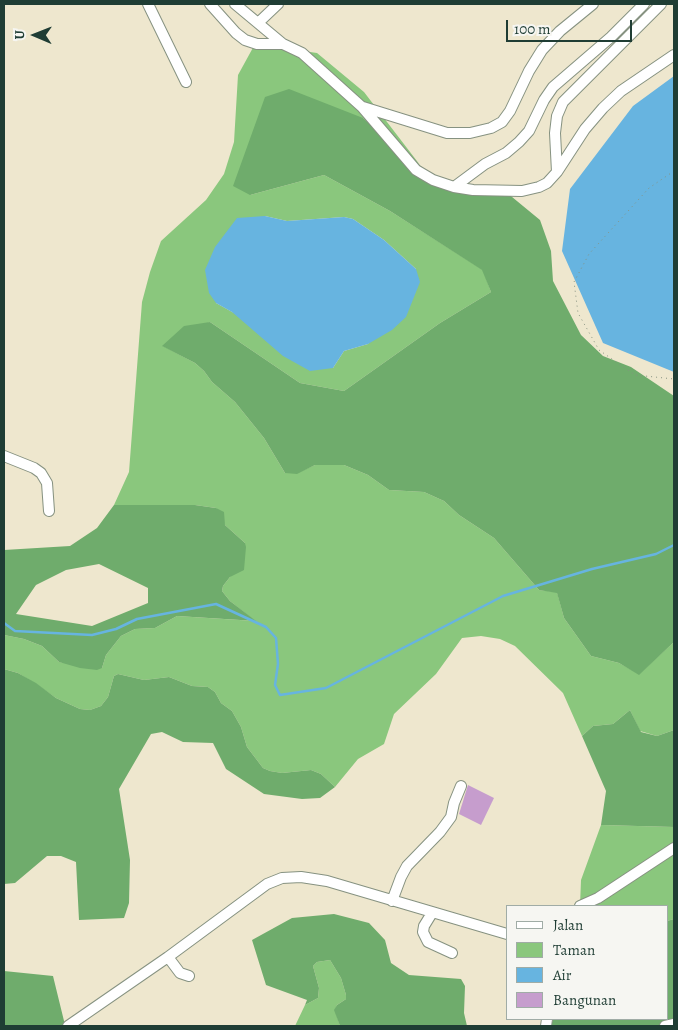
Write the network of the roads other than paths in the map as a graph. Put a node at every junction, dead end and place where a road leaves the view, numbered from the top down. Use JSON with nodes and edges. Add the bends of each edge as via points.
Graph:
{"nodes":[{"id":1,"x":148,"y":4,"type":"edge"},
{"id":2,"x":210,"y":4,"type":"edge"},
{"id":3,"x":235,"y":4,"type":"edge"},
{"id":4,"x":278,"y":4,"type":"edge"},
{"id":5,"x":594,"y":4,"type":"edge"},
{"id":6,"x":644,"y":4,"type":"edge"},
{"id":7,"x":661,"y":4,"type":"edge"},
{"id":8,"x":258,"y":23,"type":"junction"},
{"id":9,"x":283,"y":44,"type":"junction"},
{"id":10,"x":674,"y":55,"type":"edge"},
{"id":11,"x":186,"y":82,"type":"dead end"},
{"id":12,"x":362,"y":107,"type":"junction"},
{"id":13,"x":557,"y":172,"type":"junction"},
{"id":14,"x":454,"y":187,"type":"junction"},
{"id":15,"x":4,"y":456,"type":"edge"},
{"id":16,"x":49,"y":511,"type":"dead end"},
{"id":17,"x":461,"y":786,"type":"dead end"},
{"id":18,"x":674,"y":848,"type":"edge"},
{"id":19,"x":392,"y":901,"type":"junction"},
{"id":20,"x":582,"y":905,"type":"edge"},
{"id":21,"x":432,"y":913,"type":"junction"},
{"id":22,"x":506,"y":934,"type":"edge"},
{"id":23,"x":452,"y":953,"type":"dead end"},
{"id":24,"x":168,"y":957,"type":"junction"},
{"id":25,"x":189,"y":976,"type":"dead end"},
{"id":26,"x":674,"y":1024,"type":"edge"},
{"id":27,"x":68,"y":1026,"type":"edge"},
{"id":28,"x":665,"y":1026,"type":"edge"}],
"edges":[{"from":1,"to":11,"type":"street"},
{"from":2,"to":9,"type":"street","via":[[245,40],[257,44]]},
{"from":3,"to":8,"type":"street"},
{"from":4,"to":8,"type":"street"},
{"from":5,"to":12,"type":"street","via":[[542,50],[510,111],[502,122],[491,128],[470,133],[447,133]]},
{"from":6,"to":14,"type":"street","via":[[553,87],[529,131],[519,142]]},
{"from":7,"to":13,"type":"street","via":[[563,102],[555,133]]},
{"from":8,"to":9,"type":"street"},
{"from":9,"to":12,"type":"street","via":[[302,53]]},
{"from":10,"to":13,"type":"street","via":[[621,91],[603,108],[585,128]]},
{"from":12,"to":14,"type":"street","via":[[416,170]]},
{"from":13,"to":14,"type":"street","via":[[547,183],[522,191]]},
{"from":15,"to":16,"type":"street","via":[[41,473],[47,483]]},
{"from":17,"to":19,"type":"street","via":[[451,817],[407,866]]},
{"from":18,"to":20,"type":"street"},
{"from":19,"to":21,"type":"street"},
{"from":19,"to":24,"type":"street","via":[[327,881],[282,878],[267,884]]},
{"from":21,"to":22,"type":"street"},
{"from":21,"to":23,"type":"street","via":[[424,926],[428,942]]},
{"from":24,"to":25,"type":"street","via":[[180,973]]},
{"from":24,"to":27,"type":"street"},
{"from":26,"to":28,"type":"street"}]}
